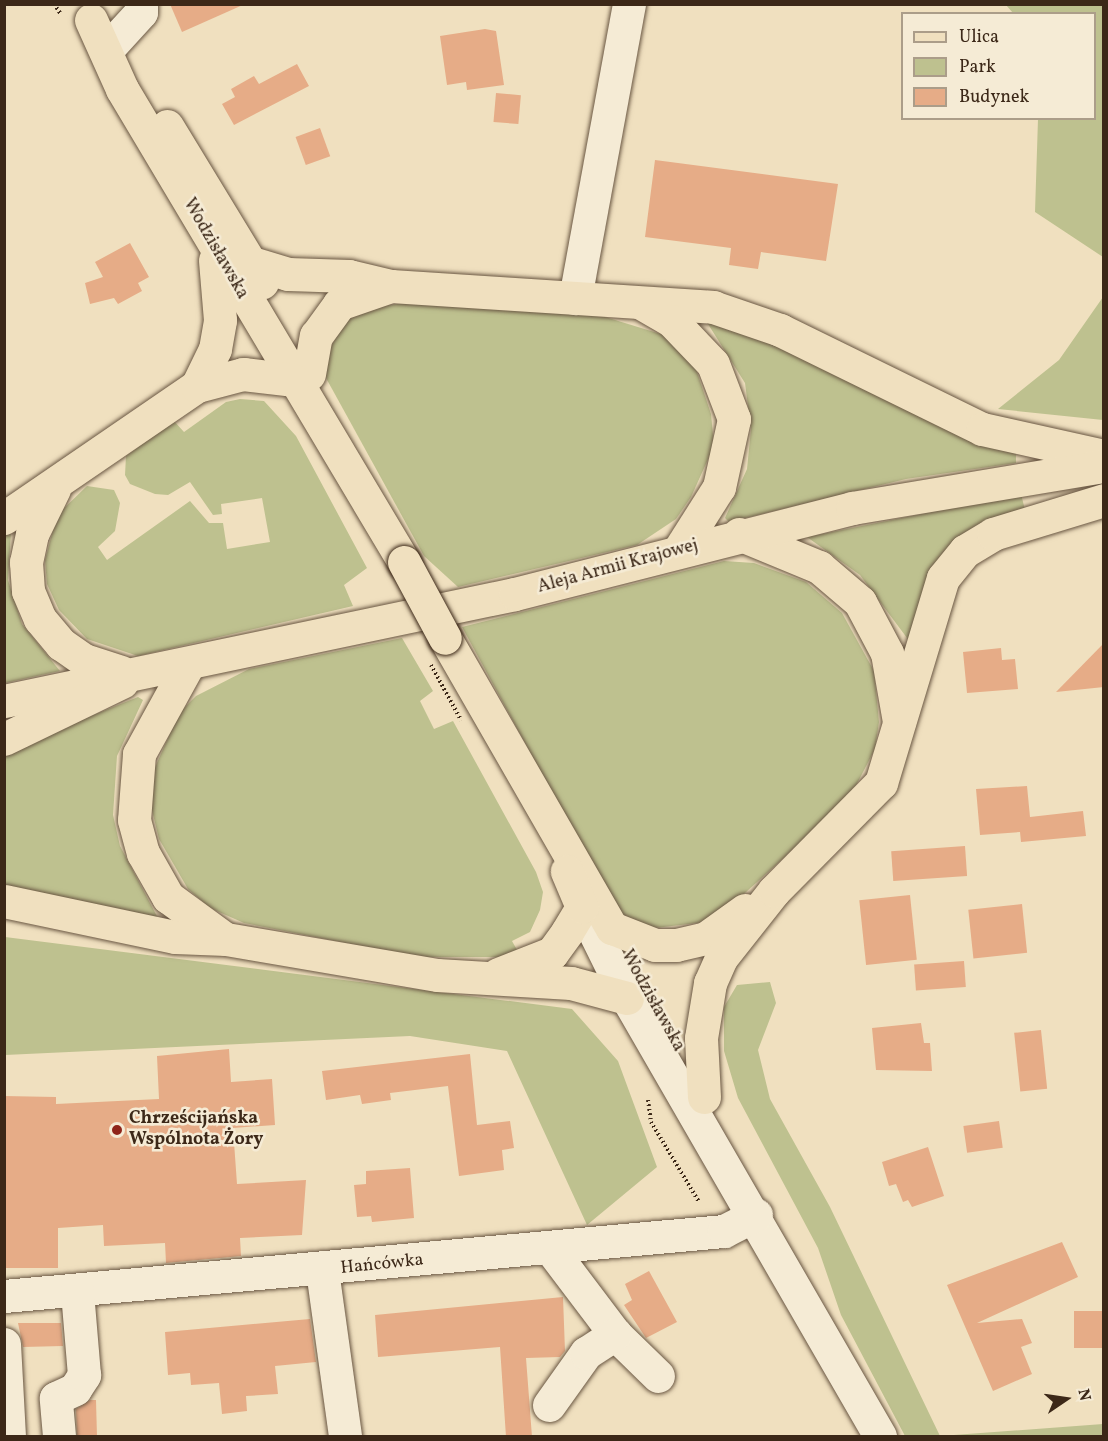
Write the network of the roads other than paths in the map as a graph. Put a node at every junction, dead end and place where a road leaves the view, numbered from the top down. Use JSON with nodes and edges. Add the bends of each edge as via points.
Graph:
{"nodes":[{"id":1,"x":141,"y":4,"type":"edge"},
{"id":2,"x":629,"y":4,"type":"edge"},
{"id":3,"x":86,"y":12,"type":"edge"},
{"id":4,"x":110,"y":46,"type":"junction"},
{"id":5,"x":213,"y":246,"type":"junction"},
{"id":6,"x":252,"y":263,"type":"junction"},
{"id":7,"x":391,"y":286,"type":"junction"},
{"id":8,"x":575,"y":298,"type":"junction"},
{"id":9,"x":639,"y":302,"type":"junction"},
{"id":10,"x":301,"y":377,"type":"junction"},
{"id":11,"x":197,"y":386,"type":"junction"},
{"id":12,"x":1104,"y":456,"type":"edge"},
{"id":13,"x":1104,"y":466,"type":"edge"},
{"id":14,"x":54,"y":489,"type":"junction"},
{"id":15,"x":1104,"y":500,"type":"edge"},
{"id":16,"x":4,"y":518,"type":"edge"},
{"id":17,"x":739,"y":534,"type":"junction"},
{"id":18,"x":679,"y":550,"type":"junction"},
{"id":19,"x":189,"y":663,"type":"junction"},
{"id":20,"x":134,"y":675,"type":"junction"},
{"id":21,"x":4,"y":701,"type":"edge"},
{"id":22,"x":899,"y":722,"type":"junction"},
{"id":23,"x":4,"y":739,"type":"edge"},
{"id":24,"x":545,"y":819,"type":"junction"},
{"id":25,"x":774,"y":891,"type":"junction"},
{"id":26,"x":4,"y":901,"type":"edge"},
{"id":27,"x":582,"y":907,"type":"junction"},
{"id":28,"x":612,"y":928,"type":"junction"},
{"id":29,"x":225,"y":939,"type":"junction"},
{"id":30,"x":488,"y":976,"type":"junction"},
{"id":31,"x":627,"y":998,"type":"junction"},
{"id":32,"x":704,"y":1097,"type":"junction"},
{"id":33,"x":749,"y":1203,"type":"junction"},
{"id":34,"x":550,"y":1248,"type":"junction"},
{"id":35,"x":322,"y":1270,"type":"junction"},
{"id":36,"x":77,"y":1291,"type":"junction"},
{"id":37,"x":4,"y":1296,"type":"edge"},
{"id":38,"x":615,"y":1334,"type":"junction"},
{"id":39,"x":4,"y":1344,"type":"edge"},
{"id":40,"x":658,"y":1376,"type":"dead end"},
{"id":41,"x":549,"y":1405,"type":"dead end"},
{"id":42,"x":9,"y":1437,"type":"edge"},
{"id":43,"x":59,"y":1437,"type":"edge"},
{"id":44,"x":345,"y":1437,"type":"edge"},
{"id":45,"x":880,"y":1437,"type":"edge"}],
"edges":[{"from":1,"to":4,"type":"street","via":[[141,12]]},
{"from":2,"to":8,"type":"street"},
{"from":3,"to":4,"type":"main road","name":"Wodzisławska"},
{"from":3,"to":5,"type":"main road","name":"Wodzisławska","via":[[122,89]]},
{"from":4,"to":6,"type":"main road","name":"Wodzisławska","via":[[201,176]]},
{"from":5,"to":10,"type":"main road","name":"Wodzisławska"},
{"from":5,"to":11,"type":"main road","via":[[220,320],[215,350]]},
{"from":6,"to":7,"type":"main road","via":[[288,274],[348,276]]},
{"from":6,"to":10,"type":"main road","name":"Wodzisławska"},
{"from":7,"to":8,"type":"main road"},
{"from":7,"to":10,"type":"main road","via":[[339,303],[316,336]]},
{"from":8,"to":9,"type":"main road"},
{"from":9,"to":12,"type":"main road","via":[[712,307],[780,330],[982,429]]},
{"from":9,"to":18,"type":"main road","via":[[672,321],[713,364],[734,419],[719,487]]},
{"from":10,"to":11,"type":"main road","via":[[243,374]]},
{"from":10,"to":24,"type":"main road","name":"Wodzisławska","bridge":true},
{"from":11,"to":14,"type":"main road"},
{"from":13,"to":17,"type":"main road","name":"Aleja Armii Krajowej","via":[[940,490]]},
{"from":14,"to":16,"type":"main road"},
{"from":14,"to":20,"type":"main road","via":[[26,562],[28,591],[40,619],[84,660]]},
{"from":15,"to":22,"type":"main road","via":[[993,534],[953,564],[935,594],[916,678]]},
{"from":17,"to":18,"type":"main road","name":"Aleja Armii Krajowej"},
{"from":17,"to":22,"type":"main road","via":[[819,567],[860,602],[887,653]]},
{"from":18,"to":19,"type":"main road","name":"Aleja Armii Krajowej","via":[[515,594]]},
{"from":19,"to":20,"type":"main road","name":"Aleja Armii Krajowej"},
{"from":19,"to":29,"type":"main road","via":[[139,754],[134,820],[143,853],[168,897]]},
{"from":20,"to":21,"type":"main road","name":"Aleja Armii Krajowej","via":[[86,680]]},
{"from":20,"to":23,"type":"main road","name":"Aleja Armii Krajowej"},
{"from":22,"to":25,"type":"main road","via":[[873,794]]},
{"from":24,"to":27,"type":"main road","name":"Wodzisławska"},
{"from":24,"to":28,"type":"main road","name":"Wodzisławska","via":[[588,879]]},
{"from":25,"to":28,"type":"main road","via":[[706,938],[676,945],[655,945]]},
{"from":25,"to":32,"type":"main road","via":[[721,958],[710,982],[701,1038]]},
{"from":26,"to":29,"type":"main road","via":[[175,937]]},
{"from":27,"to":30,"type":"main road","via":[[552,953]]},
{"from":27,"to":31,"type":"street","name":"Wodzisławska"},
{"from":28,"to":32,"type":"street","name":"Wodzisławska"},
{"from":29,"to":30,"type":"main road","via":[[348,964]]},
{"from":30,"to":31,"type":"main road","via":[[571,983]]},
{"from":31,"to":33,"type":"street","name":"Wodzisławska"},
{"from":32,"to":33,"type":"street","name":"Wodzisławska"},
{"from":33,"to":34,"type":"street","name":"Hańcówka","via":[[724,1231]]},
{"from":33,"to":45,"type":"street","name":"Wodzisławska"},
{"from":34,"to":35,"type":"street","name":"Hańcówka"},
{"from":34,"to":38,"type":"street"},
{"from":35,"to":36,"type":"street","name":"Hańcówka"},
{"from":35,"to":44,"type":"street"},
{"from":36,"to":37,"type":"street","name":"Hańcówka"},
{"from":36,"to":43,"type":"street","via":[[84,1375],[75,1389],[56,1398]]},
{"from":38,"to":40,"type":"street"},
{"from":38,"to":41,"type":"street","via":[[586,1353]]},
{"from":39,"to":42,"type":"street"}]}
